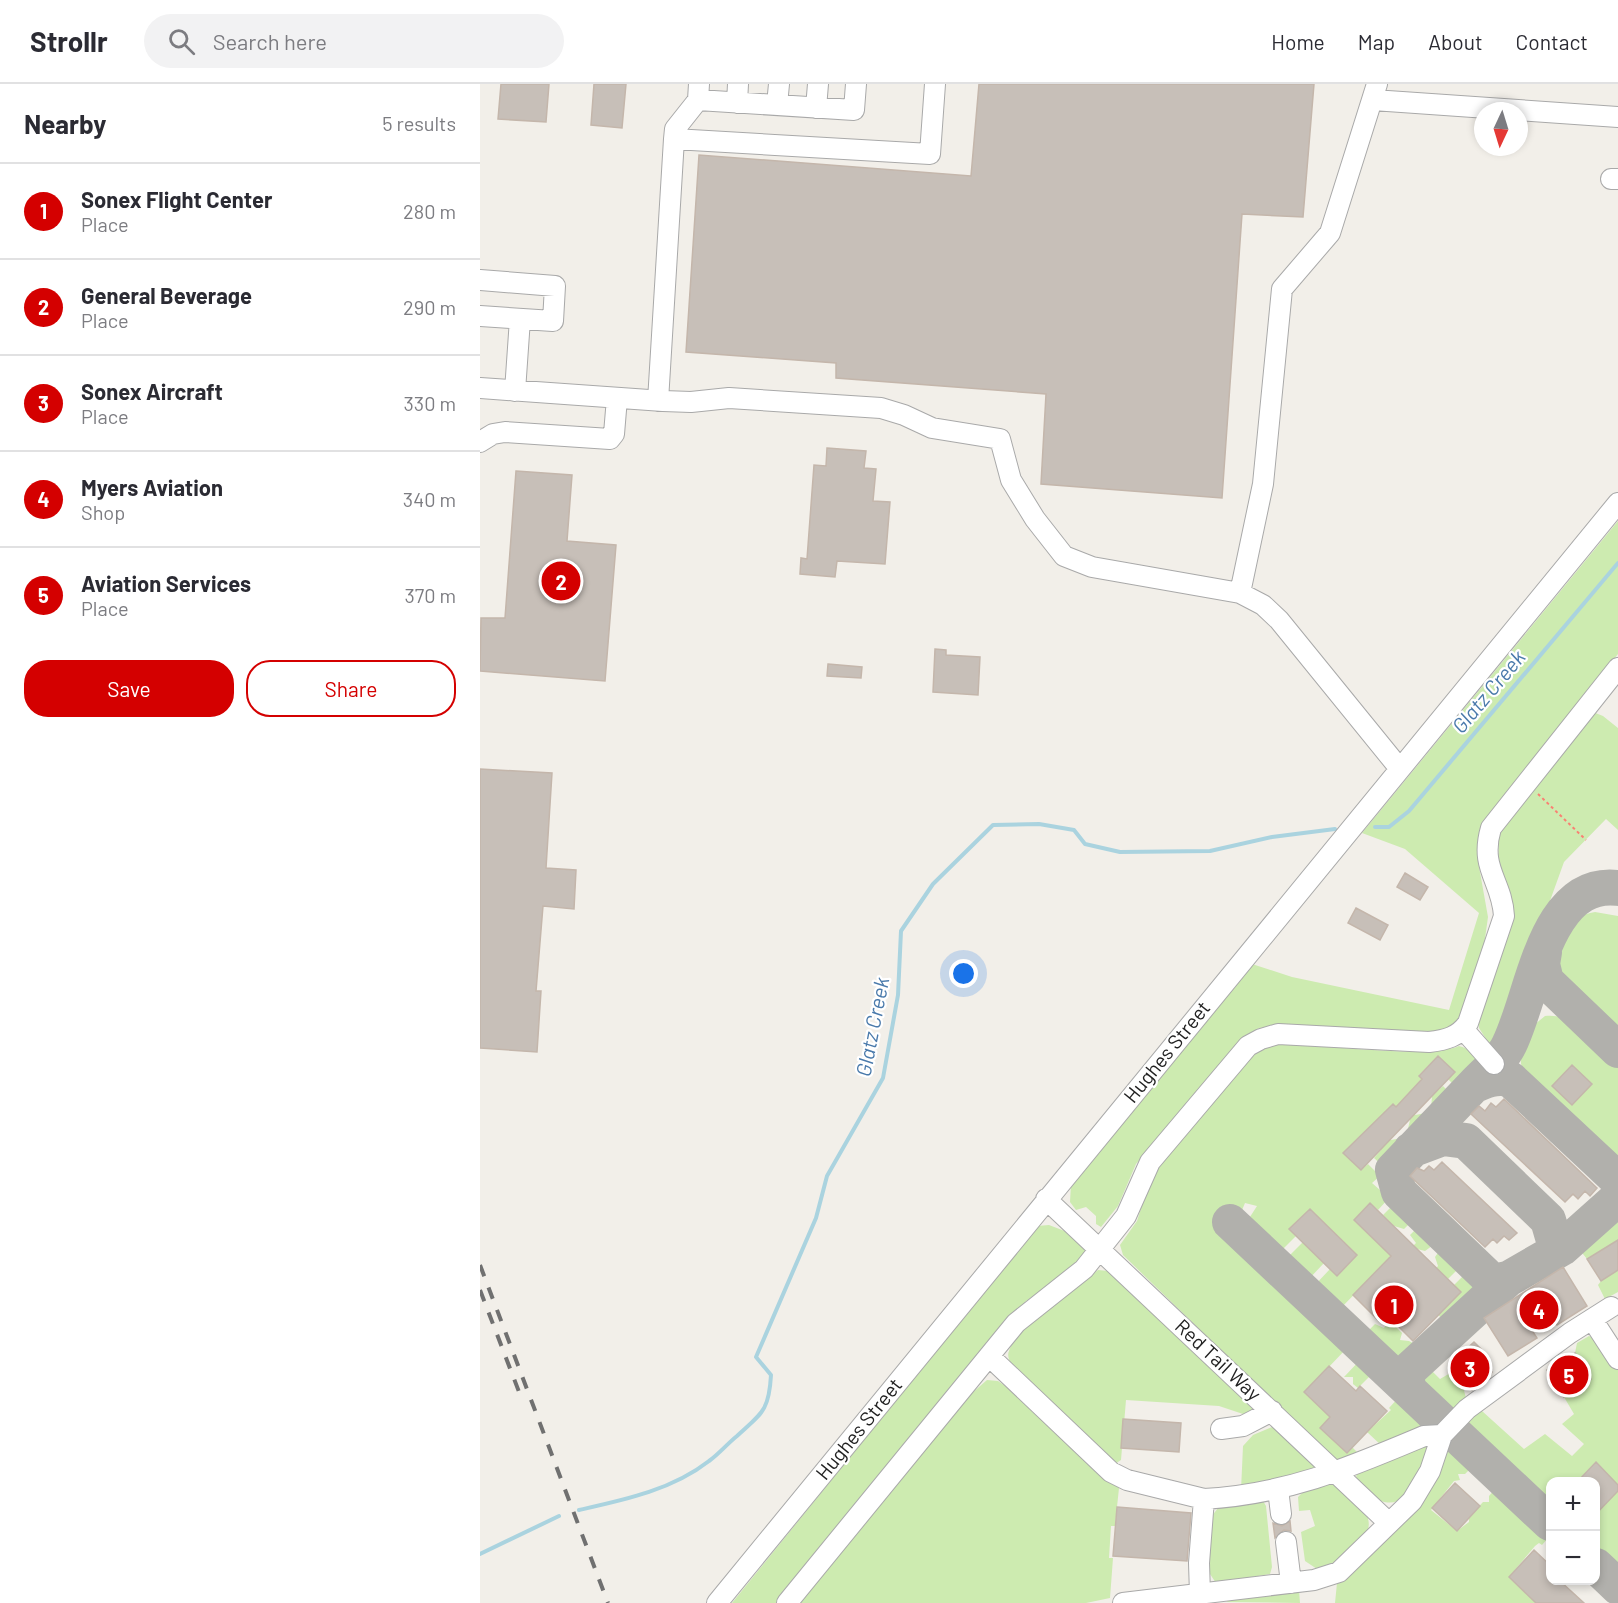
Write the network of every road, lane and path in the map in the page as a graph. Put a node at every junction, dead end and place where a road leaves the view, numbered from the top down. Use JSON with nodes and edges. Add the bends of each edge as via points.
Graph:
{"nodes":[{"id":1,"x":779,"y":84,"type":"edge"},
{"id":2,"x":818,"y":84,"type":"edge"},
{"id":3,"x":856,"y":84,"type":"edge"},
{"id":4,"x":935,"y":84,"type":"edge"},
{"id":5,"x":698,"y":92,"type":"edge"},
{"id":6,"x":1375,"y":92,"type":"edge"},
{"id":7,"x":738,"y":93,"type":"edge"},
{"id":8,"x":777,"y":105,"type":"junction"},
{"id":9,"x":816,"y":108,"type":"junction"},
{"id":10,"x":1618,"y":117,"type":"edge"},
{"id":11,"x":674,"y":140,"type":"junction"},
{"id":12,"x":480,"y":280,"type":"edge"},
{"id":13,"x":480,"y":316,"type":"edge"},
{"id":14,"x":520,"y":319,"type":"junction"},
{"id":15,"x":480,"y":388,"type":"edge"},
{"id":16,"x":515,"y":391,"type":"junction"},
{"id":17,"x":617,"y":398,"type":"junction"},
{"id":18,"x":660,"y":401,"type":"junction"},
{"id":19,"x":480,"y":442,"type":"edge"},
{"id":20,"x":1618,"y":503,"type":"edge"},
{"id":21,"x":1240,"y":592,"type":"junction"},
{"id":22,"x":1618,"y":668,"type":"edge"},
{"id":23,"x":1400,"y":769,"type":"junction"},
{"id":24,"x":1526,"y":782,"type":"junction"},
{"id":25,"x":1586,"y":840,"type":"dead end"},
{"id":26,"x":1463,"y":1029,"type":"junction"},
{"id":27,"x":1494,"y":1064,"type":"dead end"},
{"id":28,"x":1046,"y":1199,"type":"junction"},
{"id":29,"x":1100,"y":1250,"type":"junction"},
{"id":30,"x":1611,"y":1307,"type":"dead end"},
{"id":31,"x":1592,"y":1319,"type":"junction"},
{"id":32,"x":989,"y":1356,"type":"junction"},
{"id":33,"x":1618,"y":1359,"type":"edge"},
{"id":34,"x":1272,"y":1411,"type":"junction"},
{"id":35,"x":1221,"y":1429,"type":"dead end"},
{"id":36,"x":1442,"y":1435,"type":"junction"},
{"id":37,"x":1337,"y":1473,"type":"junction"},
{"id":38,"x":1278,"y":1489,"type":"junction"},
{"id":39,"x":1204,"y":1499,"type":"junction"},
{"id":40,"x":1281,"y":1514,"type":"dead end"},
{"id":41,"x":1389,"y":1522,"type":"junction"},
{"id":42,"x":1286,"y":1542,"type":"dead end"},
{"id":43,"x":1290,"y":1583,"type":"junction"},
{"id":44,"x":1200,"y":1594,"type":"junction"},
{"id":45,"x":717,"y":1603,"type":"edge"},
{"id":46,"x":787,"y":1603,"type":"edge"},
{"id":47,"x":1123,"y":1603,"type":"edge"}],
"edges":[{"from":1,"to":8,"type":"street"},
{"from":2,"to":9,"type":"street"},
{"from":3,"to":9,"type":"street","via":[[854,110]]},
{"from":4,"to":11,"type":"street","via":[[930,154]]},
{"from":5,"to":7,"type":"street"},
{"from":5,"to":11,"type":"street","via":[[675,129]]},
{"from":6,"to":10,"type":"street"},
{"from":6,"to":21,"type":"street","via":[[1330,233],[1282,289],[1263,484]]},
{"from":7,"to":8,"type":"street"},
{"from":8,"to":9,"type":"street"},
{"from":11,"to":18,"type":"street"},
{"from":12,"to":14,"type":"street","via":[[555,286],[553,321]]},
{"from":13,"to":14,"type":"street"},
{"from":14,"to":16,"type":"street"},
{"from":15,"to":16,"type":"street"},
{"from":16,"to":17,"type":"street"},
{"from":17,"to":18,"type":"street"},
{"from":17,"to":19,"type":"street","via":[[614,434],[610,439],[506,432]]},
{"from":18,"to":21,"type":"street","via":[[729,398],[881,408],[932,428],[1000,439],[1011,480],[1064,556],[1092,567]]},
{"from":20,"to":23,"type":"street","name":"Hughes Street"},
{"from":21,"to":23,"type":"street","via":[[1279,620]]},
{"from":22,"to":24,"type":"street"},
{"from":23,"to":28,"type":"street","name":"Hughes Street"},
{"from":24,"to":25,"type":"path"},
{"from":24,"to":26,"type":"street","via":[[1499,814],[1488,841],[1488,867],[1504,915]]},
{"from":26,"to":27,"type":"street"},
{"from":26,"to":29,"type":"street","via":[[1446,1040],[1429,1042],[1278,1034],[1248,1046],[1150,1162],[1125,1216]]},
{"from":28,"to":29,"type":"street","name":"Red Tail Way"},
{"from":28,"to":45,"type":"street","name":"Hughes Street"},
{"from":29,"to":32,"type":"street","via":[[1078,1275],[1016,1323]]},
{"from":29,"to":34,"type":"street","name":"Red Tail Way"},
{"from":30,"to":31,"type":"street"},
{"from":31,"to":33,"type":"street"},
{"from":31,"to":36,"type":"street","via":[[1467,1409]]},
{"from":32,"to":39,"type":"street","via":[[1110,1472]]},
{"from":32,"to":46,"type":"street"},
{"from":34,"to":35,"type":"street","via":[[1243,1426]]},
{"from":34,"to":37,"type":"street","name":"Red Tail Way"},
{"from":36,"to":37,"type":"street","via":[[1424,1436]]},
{"from":36,"to":41,"type":"street","via":[[1420,1489]]},
{"from":37,"to":38,"type":"street"},
{"from":37,"to":41,"type":"street","name":"Red Tail Way"},
{"from":38,"to":39,"type":"street"},
{"from":38,"to":40,"type":"street"},
{"from":39,"to":44,"type":"street"},
{"from":41,"to":43,"type":"street","via":[[1339,1572]]},
{"from":42,"to":43,"type":"street"},
{"from":43,"to":44,"type":"street"},
{"from":44,"to":47,"type":"street"}]}
